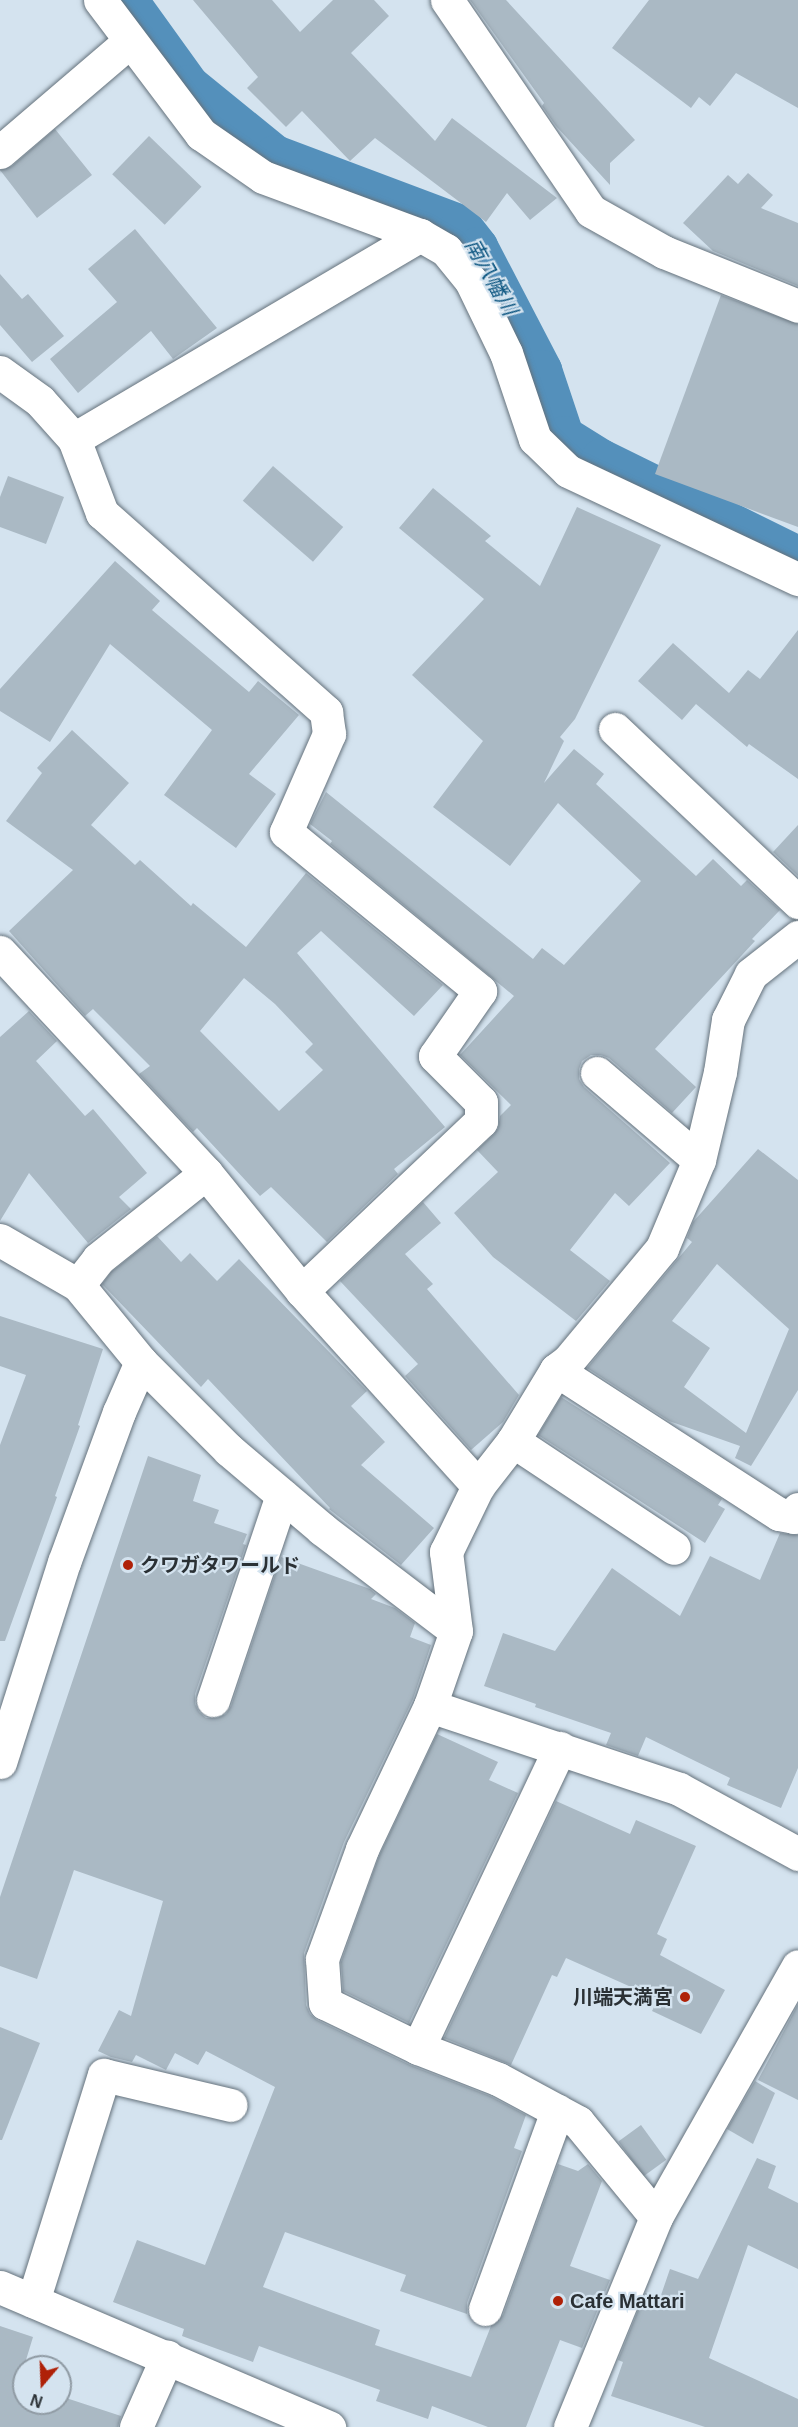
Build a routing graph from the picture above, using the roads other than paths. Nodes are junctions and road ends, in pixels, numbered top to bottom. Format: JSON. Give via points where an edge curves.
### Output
{"nodes":[{"id":1,"x":100,"y":0,"type":"edge"},
{"id":2,"x":447,"y":0,"type":"edge"},
{"id":3,"x":129,"y":42,"type":"junction"},
{"id":4,"x":0,"y":152,"type":"edge"},
{"id":5,"x":420,"y":235,"type":"junction"},
{"id":6,"x":798,"y":306,"type":"edge"},
{"id":7,"x":0,"y":372,"type":"edge"},
{"id":8,"x":74,"y":439,"type":"junction"},
{"id":9,"x":798,"y":579,"type":"edge"},
{"id":10,"x":615,"y":729,"type":"dead end"},
{"id":11,"x":798,"y":902,"type":"edge"},
{"id":12,"x":798,"y":937,"type":"edge"},
{"id":13,"x":0,"y":952,"type":"edge"},
{"id":14,"x":597,"y":1073,"type":"dead end"},
{"id":15,"x":699,"y":1160,"type":"junction"},
{"id":16,"x":206,"y":1173,"type":"junction"},
{"id":17,"x":0,"y":1240,"type":"edge"},
{"id":18,"x":78,"y":1285,"type":"junction"},
{"id":19,"x":302,"y":1291,"type":"junction"},
{"id":20,"x":141,"y":1362,"type":"junction"},
{"id":21,"x":556,"y":1370,"type":"junction"},
{"id":22,"x":513,"y":1441,"type":"junction"},
{"id":23,"x":478,"y":1486,"type":"junction"},
{"id":24,"x":282,"y":1495,"type":"junction"},
{"id":25,"x":798,"y":1509,"type":"edge"},
{"id":26,"x":674,"y":1548,"type":"dead end"},
{"id":27,"x":456,"y":1631,"type":"junction"},
{"id":28,"x":213,"y":1700,"type":"dead end"},
{"id":29,"x":430,"y":1706,"type":"junction"},
{"id":30,"x":560,"y":1748,"type":"junction"},
{"id":31,"x":0,"y":1762,"type":"edge"},
{"id":32,"x":798,"y":1854,"type":"edge"},
{"id":33,"x":798,"y":1966,"type":"edge"},
{"id":34,"x":418,"y":2048,"type":"junction"},
{"id":35,"x":231,"y":2105,"type":"dead end"},
{"id":36,"x":557,"y":2111,"type":"junction"},
{"id":37,"x":656,"y":2217,"type":"junction"},
{"id":38,"x":0,"y":2287,"type":"edge"},
{"id":39,"x":33,"y":2301,"type":"junction"},
{"id":40,"x":485,"y":2309,"type":"dead end"},
{"id":41,"x":167,"y":2357,"type":"junction"},
{"id":42,"x":136,"y":2427,"type":"edge"},
{"id":43,"x":329,"y":2427,"type":"edge"},
{"id":44,"x":570,"y":2427,"type":"edge"}],
"edges":[{"from":1,"to":3,"type":"street"},
{"from":2,"to":6,"type":"street","via":[[591,211],[664,252]]},
{"from":3,"to":4,"type":"street"},
{"from":3,"to":5,"type":"street","via":[[201,135],[263,177]]},
{"from":5,"to":8,"type":"street"},
{"from":5,"to":9,"type":"street","via":[[446,250],[471,281],[506,353],[535,439],[568,471]]},
{"from":7,"to":8,"type":"street","via":[[40,402]]},
{"from":8,"to":19,"type":"street","via":[[102,513],[326,712],[329,734],[286,832],[480,991],[435,1056],[481,1101],[481,1121]]},
{"from":10,"to":11,"type":"street"},
{"from":12,"to":15,"type":"street","via":[[751,974],[728,1020]]},
{"from":13,"to":16,"type":"street"},
{"from":14,"to":15,"type":"street"},
{"from":15,"to":21,"type":"street","via":[[663,1248],[568,1361]]},
{"from":16,"to":18,"type":"street","via":[[98,1259]]},
{"from":16,"to":19,"type":"street"},
{"from":17,"to":18,"type":"street"},
{"from":18,"to":20,"type":"street"},
{"from":19,"to":23,"type":"street"},
{"from":20,"to":24,"type":"street","via":[[229,1450]]},
{"from":20,"to":31,"type":"street","via":[[64,1562]]},
{"from":21,"to":22,"type":"street"},
{"from":21,"to":25,"type":"street","via":[[779,1514],[794,1518]]},
{"from":22,"to":23,"type":"street"},
{"from":22,"to":26,"type":"street"},
{"from":23,"to":27,"type":"street","via":[[446,1552]]},
{"from":24,"to":27,"type":"street"},
{"from":24,"to":28,"type":"street"},
{"from":27,"to":29,"type":"street"},
{"from":29,"to":30,"type":"street"},
{"from":29,"to":34,"type":"street","via":[[362,1849],[321,1959],[325,2003]]},
{"from":30,"to":32,"type":"street","via":[[680,1790]]},
{"from":30,"to":34,"type":"street"},
{"from":33,"to":37,"type":"street"},
{"from":34,"to":36,"type":"street","via":[[498,2079]]},
{"from":35,"to":39,"type":"street","via":[[104,2075]]},
{"from":36,"to":37,"type":"street","via":[[578,2122]]},
{"from":36,"to":40,"type":"street"},
{"from":37,"to":44,"type":"street"},
{"from":38,"to":39,"type":"street"},
{"from":39,"to":41,"type":"street"},
{"from":41,"to":42,"type":"street"},
{"from":41,"to":43,"type":"street"}]}
